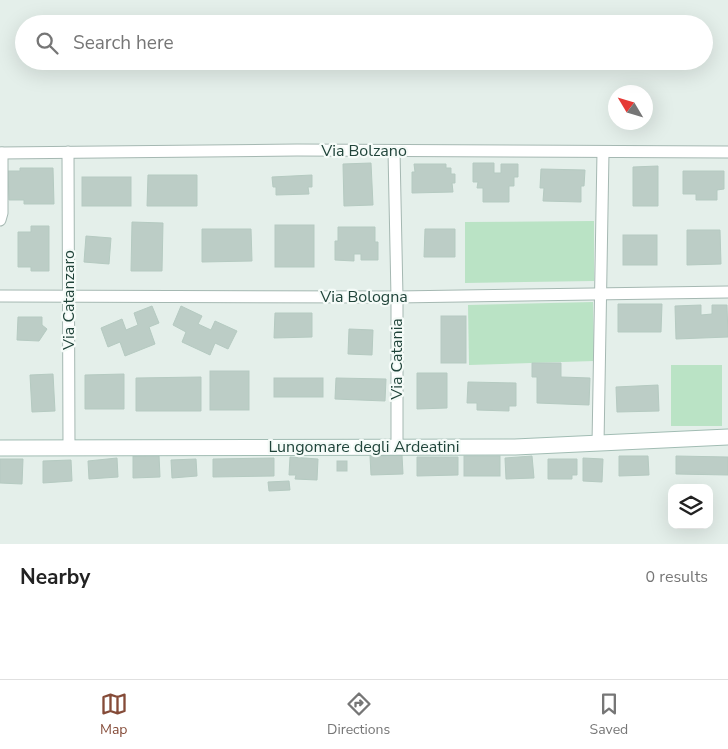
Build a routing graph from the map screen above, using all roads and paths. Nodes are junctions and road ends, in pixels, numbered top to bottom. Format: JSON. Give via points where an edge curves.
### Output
{"nodes":[{"id":1,"x":394,"y":151,"type":"junction"},
{"id":2,"x":68,"y":152,"type":"junction"},
{"id":3,"x":603,"y":152,"type":"junction"},
{"id":4,"x":728,"y":152,"type":"edge"},
{"id":5,"x":1,"y":153,"type":"edge"},
{"id":6,"x":0,"y":220,"type":"edge"},
{"id":7,"x":728,"y":292,"type":"edge"},
{"id":8,"x":600,"y":294,"type":"junction"},
{"id":9,"x":0,"y":296,"type":"edge"},
{"id":10,"x":68,"y":296,"type":"junction"},
{"id":11,"x":397,"y":297,"type":"junction"},
{"id":12,"x":728,"y":438,"type":"edge"},
{"id":13,"x":598,"y":444,"type":"junction"},
{"id":14,"x":398,"y":447,"type":"junction"},
{"id":15,"x":0,"y":448,"type":"edge"},
{"id":16,"x":69,"y":448,"type":"junction"}],
"edges":[{"from":1,"to":2,"type":"street","name":"Via Bolzano"},
{"from":1,"to":3,"type":"street","name":"Via Bolzano"},
{"from":1,"to":11,"type":"street","name":"Via Catania"},
{"from":2,"to":5,"type":"street","name":"Via Bolzano"},
{"from":2,"to":10,"type":"street","name":"Via Catanzaro"},
{"from":3,"to":4,"type":"street","name":"Via Bolzano"},
{"from":3,"to":8,"type":"street"},
{"from":5,"to":6,"type":"street"},
{"from":7,"to":8,"type":"street","name":"Via Bologna"},
{"from":8,"to":11,"type":"street","name":"Via Bologna"},
{"from":8,"to":13,"type":"street"},
{"from":9,"to":10,"type":"street","name":"Via Bologna"},
{"from":10,"to":11,"type":"street","name":"Via Bologna"},
{"from":10,"to":16,"type":"street","name":"Via Catanzaro"},
{"from":11,"to":14,"type":"street","name":"Via Catania"},
{"from":12,"to":13,"type":"main road","name":"Lungomare degli Ardeatini"},
{"from":13,"to":14,"type":"main road","name":"Lungomare degli Ardeatini"},
{"from":14,"to":16,"type":"main road","name":"Lungomare degli Ardeatini"},
{"from":15,"to":16,"type":"main road","name":"Lungomare degli Ardeatini"}]}
